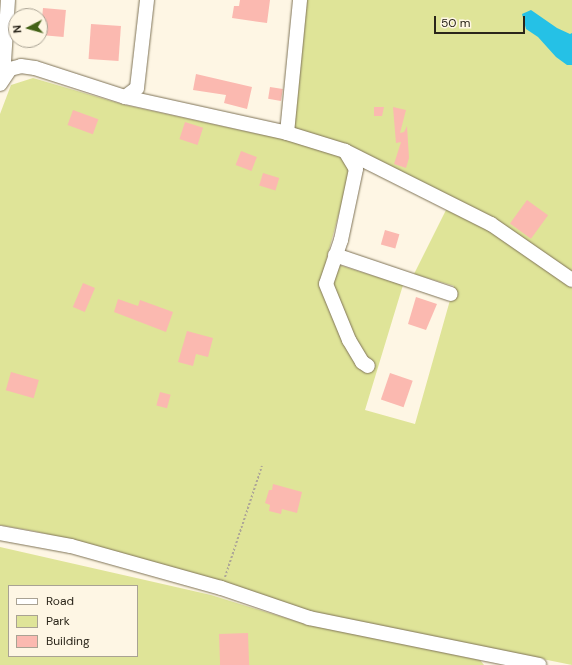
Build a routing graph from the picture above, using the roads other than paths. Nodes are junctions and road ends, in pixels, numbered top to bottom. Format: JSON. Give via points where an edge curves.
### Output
{"nodes":[{"id":1,"x":8,"y":0,"type":"edge"},
{"id":2,"x":147,"y":0,"type":"edge"},
{"id":3,"x":300,"y":0,"type":"edge"},
{"id":4,"x":1,"y":80,"type":"edge"},
{"id":5,"x":125,"y":98,"type":"junction"},
{"id":6,"x":287,"y":133,"type":"junction"},
{"id":7,"x":344,"y":151,"type":"junction"},
{"id":8,"x":335,"y":255,"type":"junction"},
{"id":9,"x":572,"y":280,"type":"edge"},
{"id":10,"x":451,"y":294,"type":"dead end"},
{"id":11,"x":368,"y":366,"type":"dead end"},
{"id":12,"x":0,"y":532,"type":"edge"},
{"id":13,"x":498,"y":661,"type":"edge"},
{"id":14,"x":539,"y":665,"type":"edge"}],
"edges":[{"from":1,"to":4,"type":"street"},
{"from":2,"to":5,"type":"street","via":[[137,88]]},
{"from":3,"to":6,"type":"street"},
{"from":4,"to":5,"type":"street","via":[[10,69],[21,66],[35,68]]},
{"from":5,"to":6,"type":"street"},
{"from":6,"to":7,"type":"street"},
{"from":7,"to":8,"type":"street","via":[[356,169]]},
{"from":7,"to":9,"type":"street","via":[[491,224]]},
{"from":8,"to":10,"type":"street"},
{"from":8,"to":11,"type":"street","via":[[326,284],[349,340],[362,362]]},
{"from":12,"to":13,"type":"street","via":[[71,546],[221,588],[309,618]]},
{"from":13,"to":14,"type":"street"}]}
